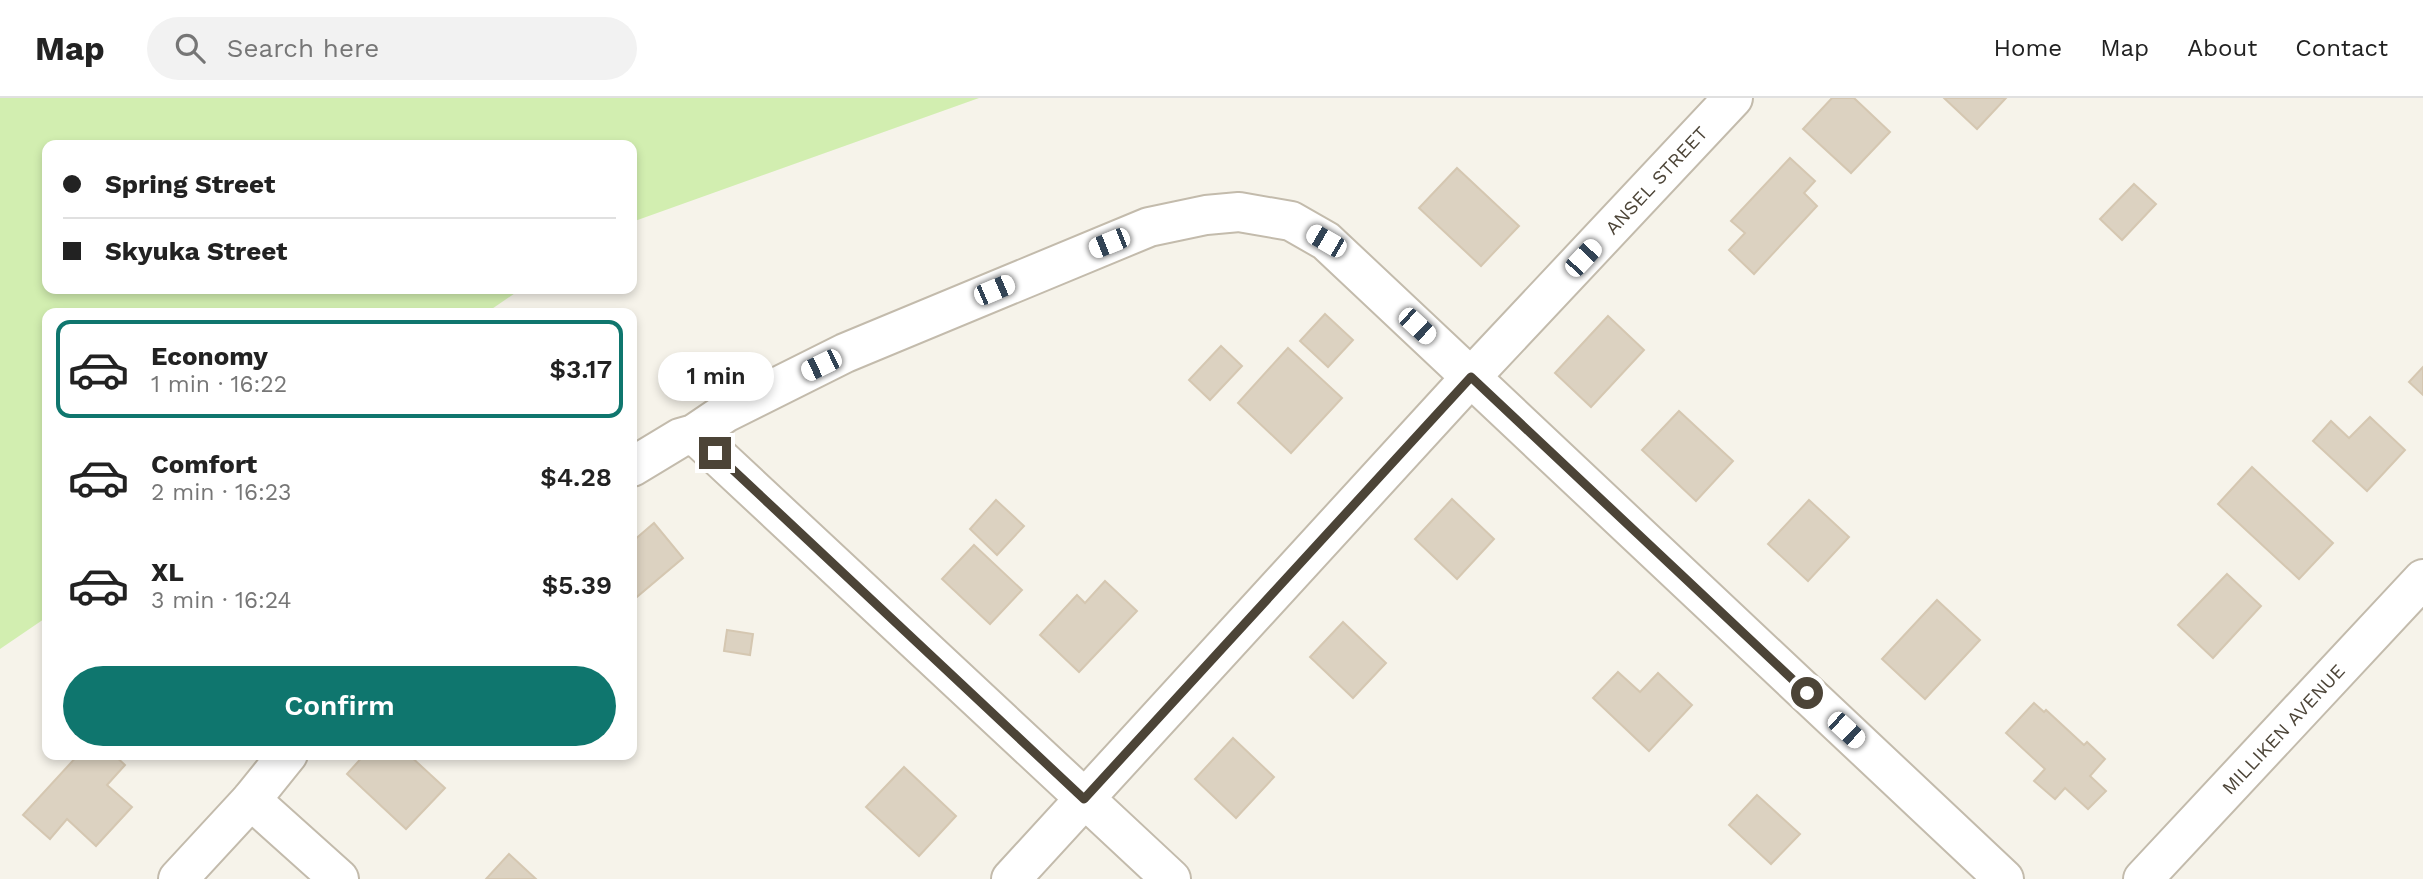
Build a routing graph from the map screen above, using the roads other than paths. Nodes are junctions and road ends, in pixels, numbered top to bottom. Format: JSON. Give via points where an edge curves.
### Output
{"nodes":[{"id":1,"x":1733,"y":98,"type":"edge"},
{"id":2,"x":1471,"y":377,"type":"junction"},
{"id":3,"x":694,"y":434,"type":"junction"},
{"id":4,"x":637,"y":464,"type":"edge"},
{"id":5,"x":2423,"y":579,"type":"edge"},
{"id":6,"x":283,"y":760,"type":"edge"},
{"id":7,"x":1084,"y":799,"type":"junction"},
{"id":8,"x":251,"y":800,"type":"junction"},
{"id":9,"x":178,"y":879,"type":"edge"},
{"id":10,"x":339,"y":879,"type":"edge"},
{"id":11,"x":1011,"y":879,"type":"edge"},
{"id":12,"x":1171,"y":879,"type":"edge"},
{"id":13,"x":2004,"y":879,"type":"edge"},
{"id":14,"x":2143,"y":879,"type":"edge"}],
"edges":[{"from":1,"to":2,"type":"street","name":"ANSEL STREET"},
{"from":2,"to":3,"type":"street","via":[[1326,241],[1291,221],[1240,212],[1149,227],[1080,254],[845,353],[725,413]]},
{"from":2,"to":7,"type":"street","name":"ANSEL STREET"},
{"from":2,"to":13,"type":"street"},
{"from":3,"to":4,"type":"street"},
{"from":3,"to":7,"type":"street"},
{"from":5,"to":14,"type":"street","name":"MILLIKEN AVENUE"},
{"from":6,"to":8,"type":"street"},
{"from":7,"to":11,"type":"street","name":"ANSEL STREET"},
{"from":7,"to":12,"type":"street"},
{"from":8,"to":9,"type":"street"},
{"from":8,"to":10,"type":"street"}]}
